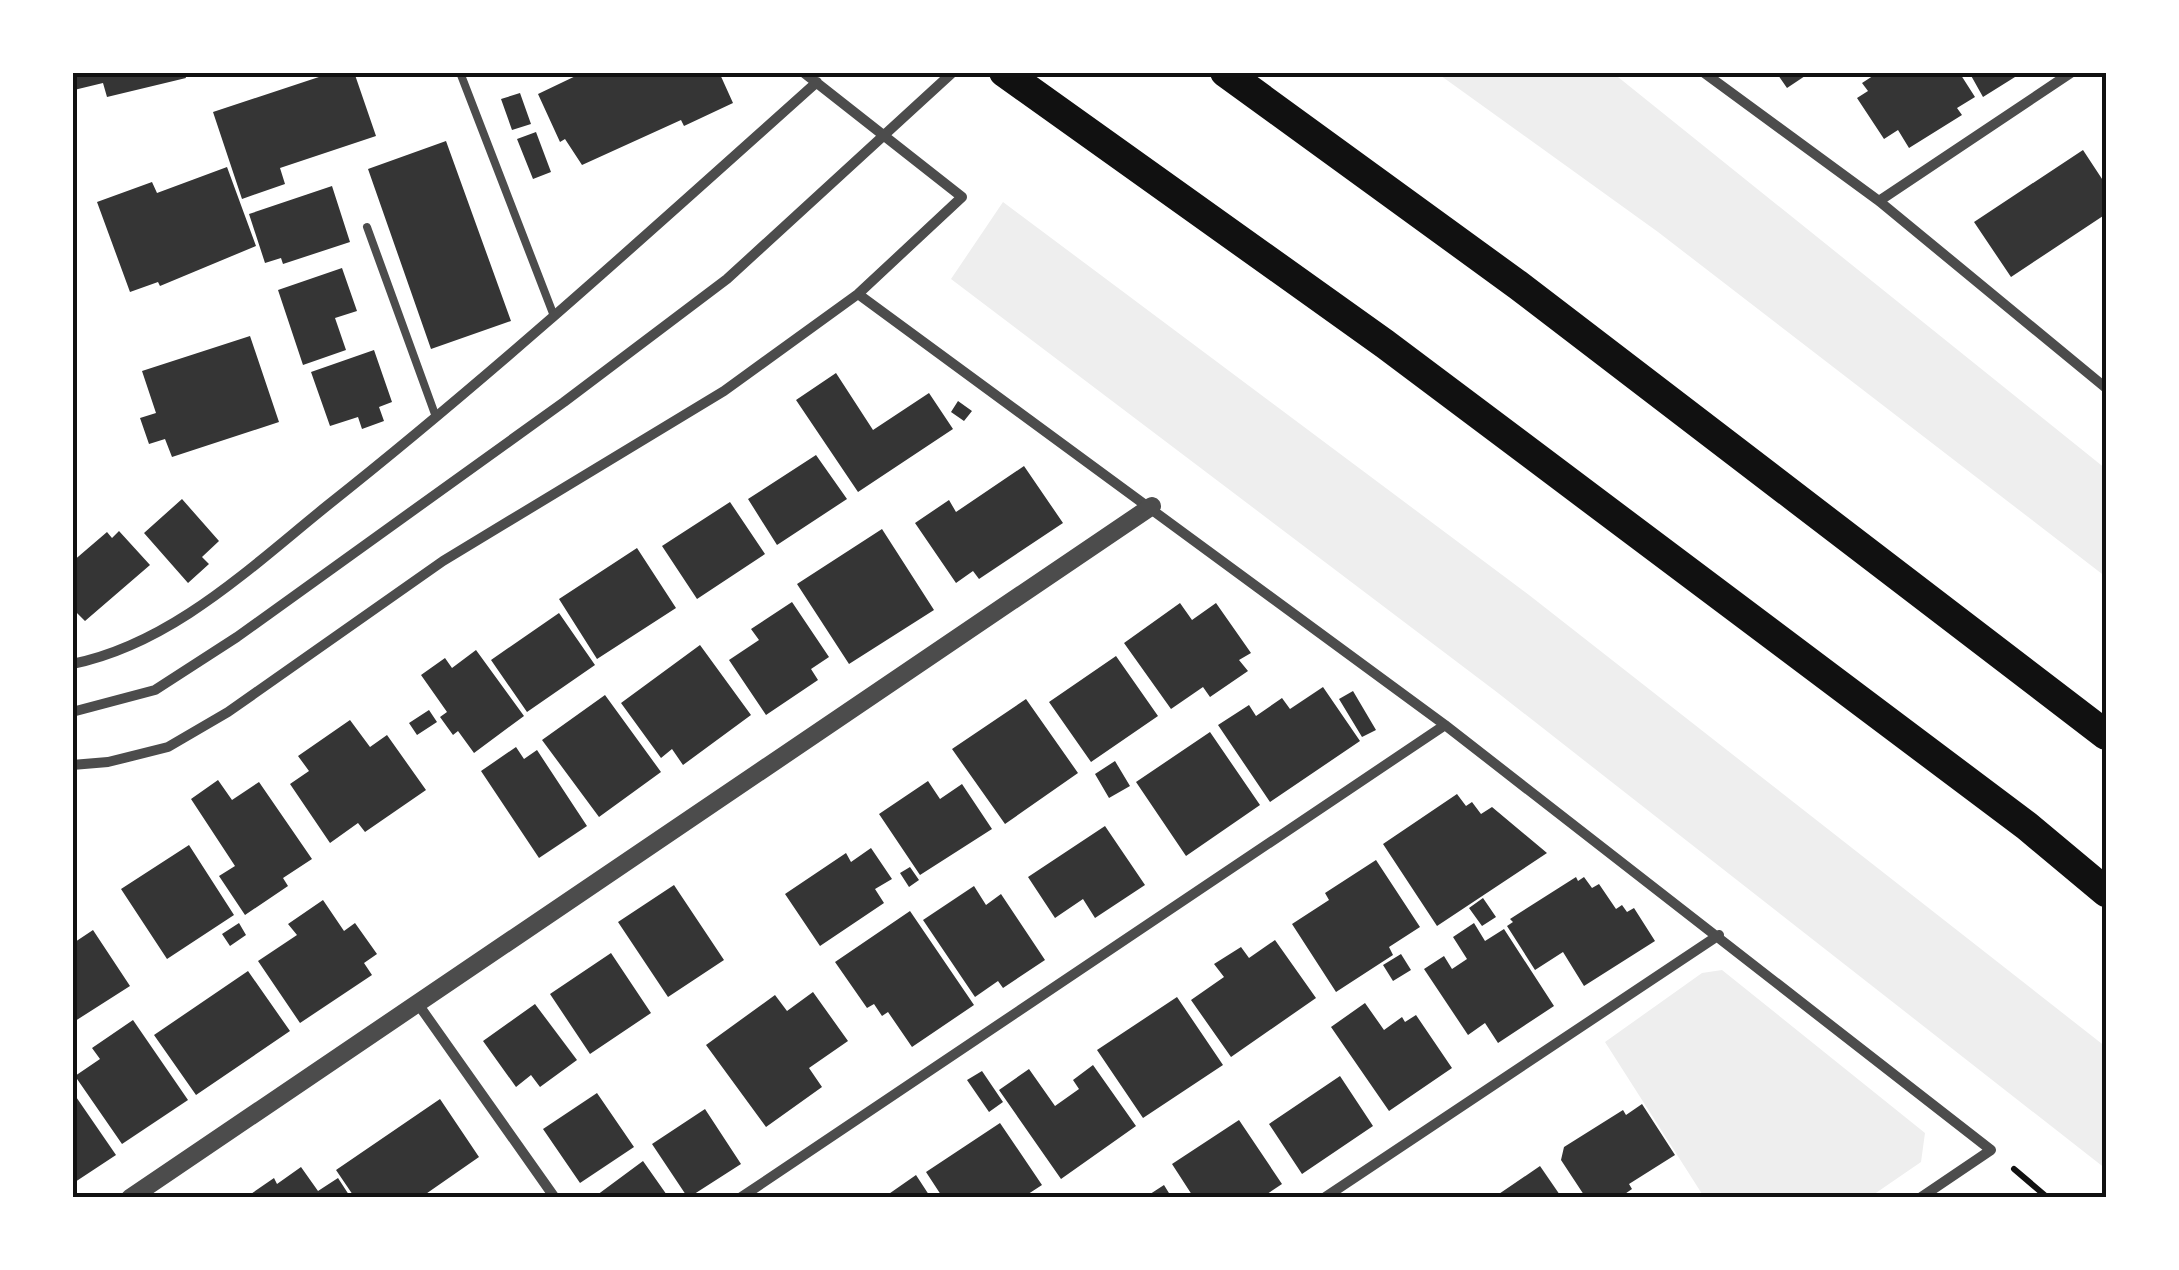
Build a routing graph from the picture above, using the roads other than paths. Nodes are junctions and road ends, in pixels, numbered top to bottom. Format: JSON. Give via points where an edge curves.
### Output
{"nodes":[{"id":1,"x":802,"y":72,"type":"edge"},
{"id":2,"x":954,"y":72,"type":"edge"},
{"id":3,"x":1004,"y":72,"type":"edge"},
{"id":4,"x":1225,"y":72,"type":"edge"},
{"id":5,"x":1703,"y":72,"type":"edge"},
{"id":6,"x":2072,"y":72,"type":"edge"},
{"id":7,"x":460,"y":75,"type":"edge"},
{"id":8,"x":816,"y":82,"type":"junction"},
{"id":9,"x":1879,"y":200,"type":"junction"},
{"id":10,"x":367,"y":227,"type":"dead end"},
{"id":11,"x":858,"y":294,"type":"junction"},
{"id":12,"x":554,"y":316,"type":"junction"},
{"id":13,"x":2106,"y":388,"type":"edge"},
{"id":14,"x":436,"y":416,"type":"junction"},
{"id":15,"x":1152,"y":506,"type":"junction"},
{"id":16,"x":72,"y":664,"type":"edge"},
{"id":17,"x":72,"y":712,"type":"edge"},
{"id":18,"x":1445,"y":726,"type":"junction"},
{"id":19,"x":2106,"y":735,"type":"edge"},
{"id":20,"x":72,"y":766,"type":"edge"},
{"id":21,"x":2106,"y":892,"type":"edge"},
{"id":22,"x":1719,"y":935,"type":"junction"},
{"id":23,"x":418,"y":1004,"type":"junction"},
{"id":24,"x":130,"y":1198,"type":"edge"},
{"id":25,"x":554,"y":1198,"type":"edge"},
{"id":26,"x":740,"y":1198,"type":"edge"},
{"id":27,"x":1324,"y":1198,"type":"edge"},
{"id":28,"x":1920,"y":1198,"type":"edge"}],
"edges":[{"from":1,"to":8,"type":"street"},
{"from":2,"to":17,"type":"street","via":[[727,279],[237,638],[154,690]]},
{"from":3,"to":21,"type":"highway","via":[[1385,344]]},
{"from":4,"to":19,"type":"highway","via":[[1518,285]]},
{"from":5,"to":9,"type":"street"},
{"from":6,"to":9,"type":"street"},
{"from":7,"to":12,"type":"lane"},
{"from":8,"to":11,"type":"street","via":[[962,197]]},
{"from":8,"to":12,"type":"street"},
{"from":9,"to":13,"type":"street"},
{"from":10,"to":14,"type":"lane"},
{"from":11,"to":15,"type":"street"},
{"from":11,"to":20,"type":"street","via":[[724,391],[443,561],[228,712],[168,747]]},
{"from":12,"to":14,"type":"street"},
{"from":14,"to":16,"type":"street","via":[[236,579],[152,637]]},
{"from":15,"to":18,"type":"street"},
{"from":15,"to":23,"type":"street"},
{"from":18,"to":22,"type":"street"},
{"from":18,"to":26,"type":"street"},
{"from":22,"to":27,"type":"street"},
{"from":22,"to":28,"type":"street","via":[[1991,1150]]},
{"from":23,"to":24,"type":"street"},
{"from":23,"to":25,"type":"street"}]}
